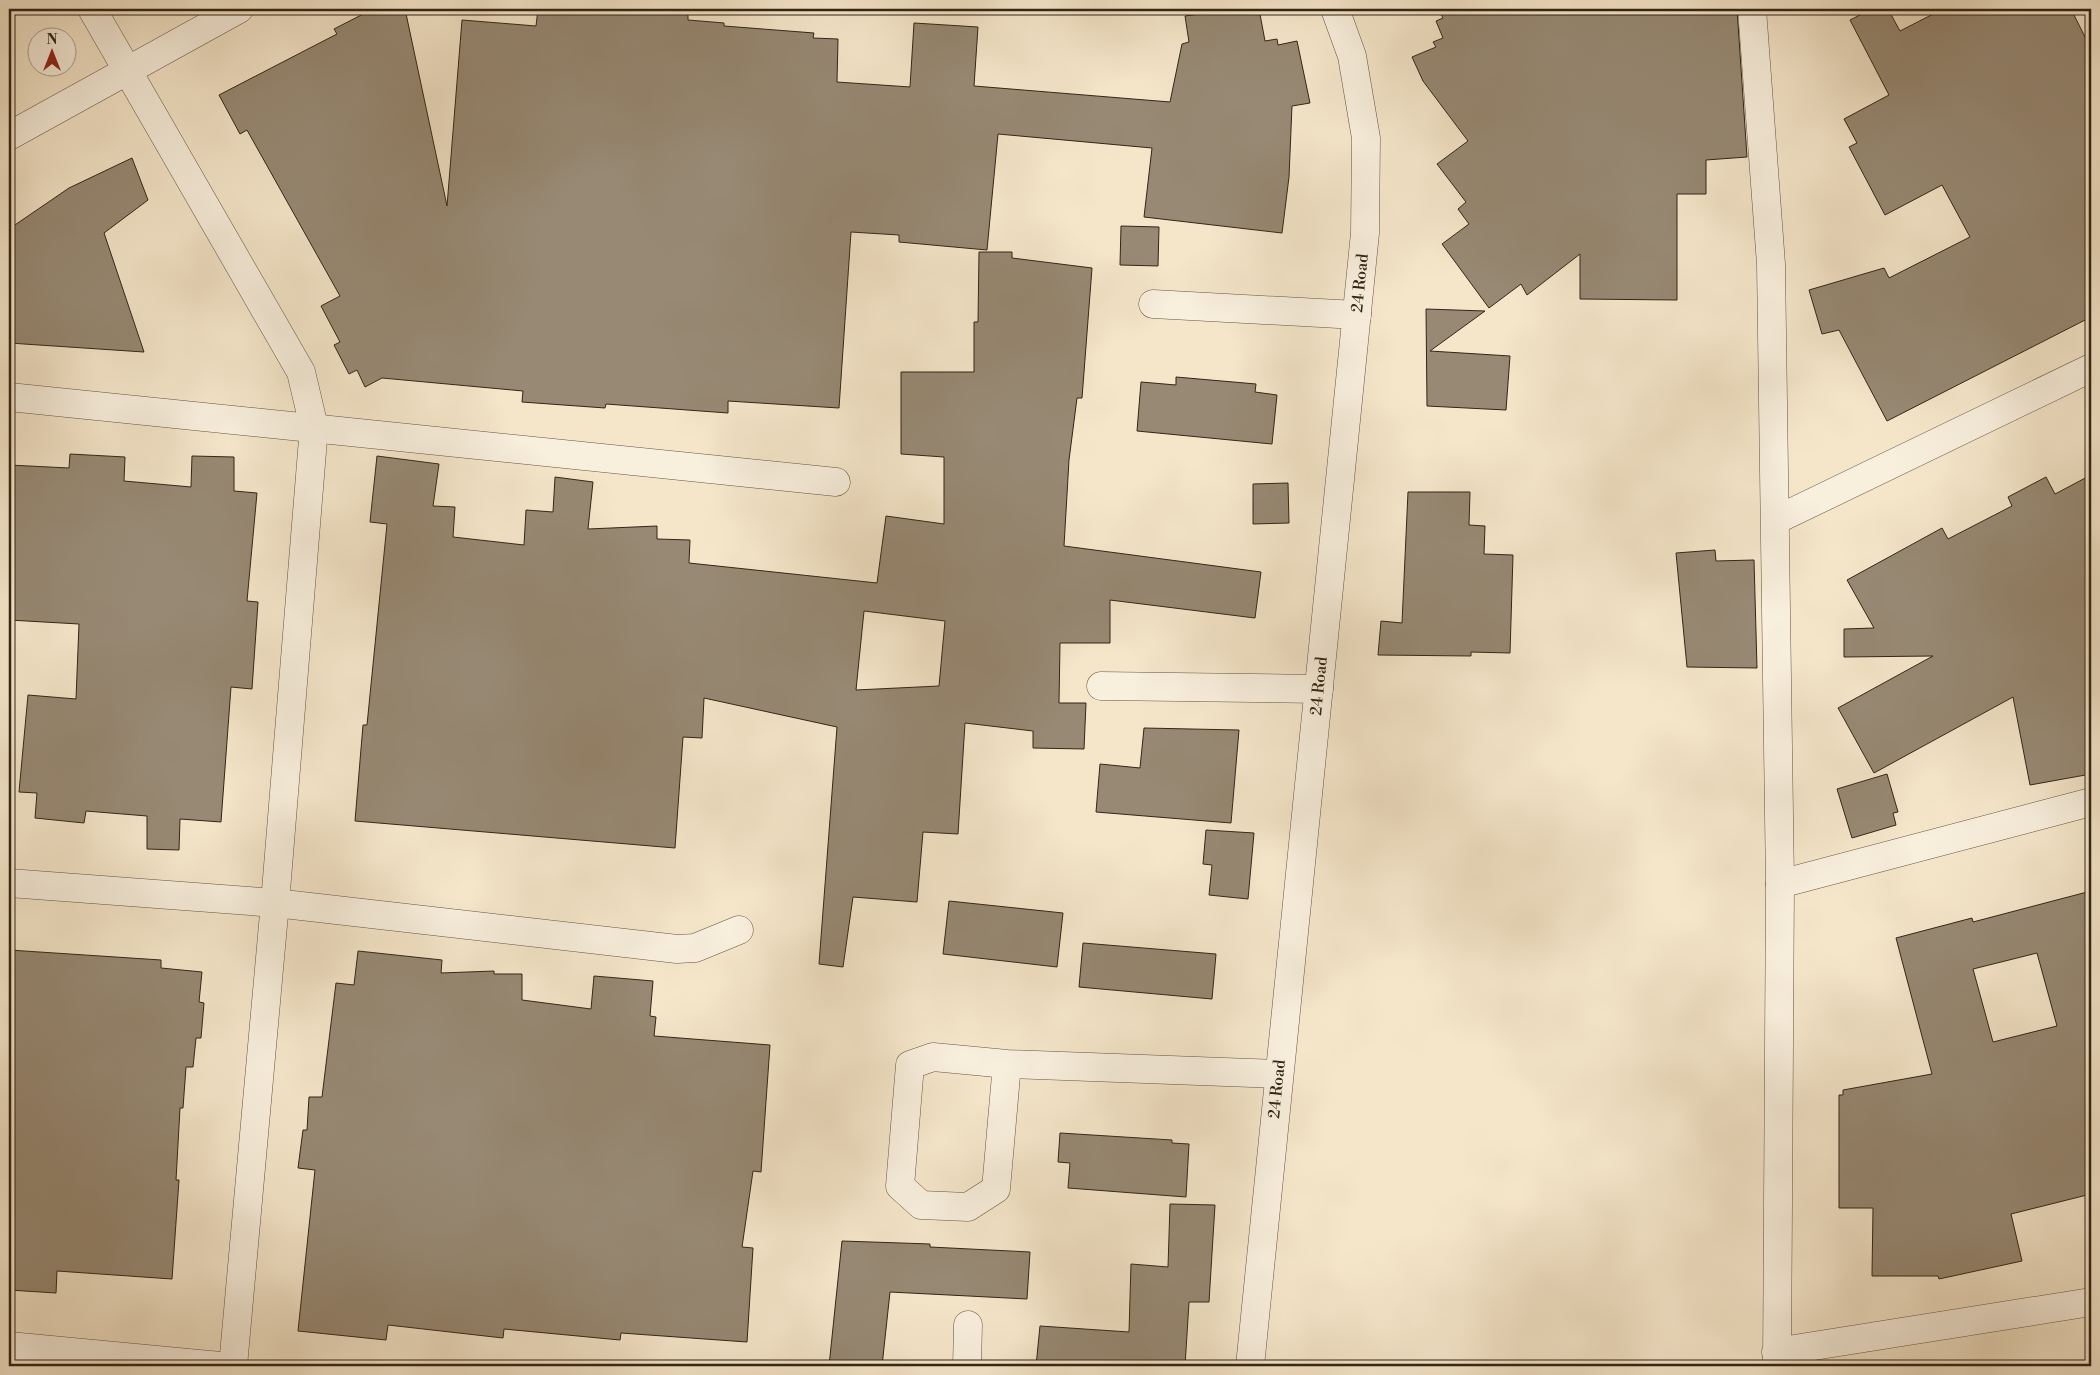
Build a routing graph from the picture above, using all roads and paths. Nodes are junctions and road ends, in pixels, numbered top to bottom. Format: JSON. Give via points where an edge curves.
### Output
{"nodes":[{"id":1,"x":92,"y":9,"type":"edge"},
{"id":2,"x":239,"y":9,"type":"edge"},
{"id":3,"x":1335,"y":9,"type":"edge"},
{"id":4,"x":1752,"y":9,"type":"edge"},
{"id":5,"x":126,"y":70,"type":"junction"},
{"id":6,"x":9,"y":136,"type":"edge"},
{"id":7,"x":1153,"y":304,"type":"dead end"},
{"id":8,"x":1357,"y":315,"type":"junction"},
{"id":9,"x":2091,"y":368,"type":"edge"},
{"id":10,"x":9,"y":397,"type":"edge"},
{"id":11,"x":314,"y":427,"type":"junction"},
{"id":12,"x":836,"y":482,"type":"dead end"},
{"id":13,"x":1776,"y":520,"type":"junction"},
{"id":14,"x":1101,"y":686,"type":"dead end"},
{"id":15,"x":1318,"y":688,"type":"junction"},
{"id":16,"x":2091,"y":802,"type":"edge"},
{"id":17,"x":9,"y":882,"type":"edge"},
{"id":18,"x":1780,"y":884,"type":"junction"},
{"id":19,"x":275,"y":904,"type":"junction"},
{"id":20,"x":739,"y":930,"type":"dead end"},
{"id":21,"x":1007,"y":1064,"type":"junction"},
{"id":22,"x":1279,"y":1074,"type":"junction"},
{"id":23,"x":2091,"y":1302,"type":"edge"},
{"id":24,"x":968,"y":1325,"type":"dead end"},
{"id":25,"x":9,"y":1346,"type":"edge"},
{"id":26,"x":1777,"y":1359,"type":"edge"},
{"id":27,"x":220,"y":1366,"type":"edge"},
{"id":28,"x":233,"y":1366,"type":"edge"},
{"id":29,"x":967,"y":1366,"type":"edge"},
{"id":30,"x":1250,"y":1366,"type":"edge"}],
"edges":[{"from":1,"to":5,"type":"street"},
{"from":2,"to":5,"type":"street"},
{"from":3,"to":8,"type":"street","name":"24 Road","via":[[1352,56],[1366,138],[1365,233]]},
{"from":4,"to":13,"type":"street","via":[[1772,264]]},
{"from":5,"to":6,"type":"street"},
{"from":5,"to":11,"type":"street","via":[[301,372]]},
{"from":7,"to":8,"type":"street"},
{"from":8,"to":15,"type":"street","name":"24 Road"},
{"from":9,"to":13,"type":"street"},
{"from":10,"to":11,"type":"street"},
{"from":11,"to":12,"type":"street"},
{"from":11,"to":19,"type":"street"},
{"from":13,"to":18,"type":"street"},
{"from":14,"to":15,"type":"street"},
{"from":15,"to":22,"type":"street","name":"24 Road"},
{"from":16,"to":18,"type":"street"},
{"from":17,"to":19,"type":"street"},
{"from":18,"to":26,"type":"street"},
{"from":19,"to":20,"type":"street","via":[[677,949],[695,948]]},
{"from":19,"to":28,"type":"street"},
{"from":21,"to":21,"type":"street","via":[[933,1057],[910,1065],[900,1186],[922,1205],[968,1207],[996,1189]]},
{"from":21,"to":22,"type":"street"},
{"from":22,"to":30,"type":"street","name":"24 Road"},
{"from":23,"to":26,"type":"street"},
{"from":24,"to":29,"type":"street"},
{"from":25,"to":27,"type":"street"}]}
